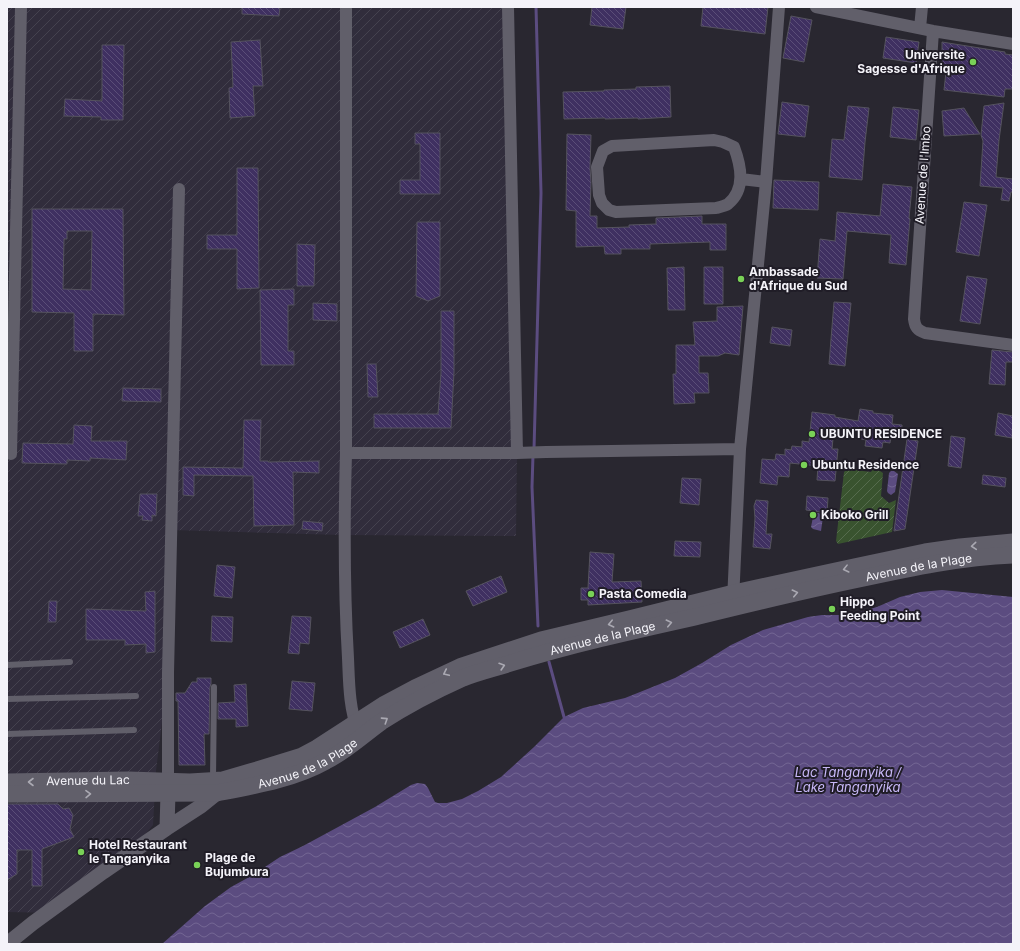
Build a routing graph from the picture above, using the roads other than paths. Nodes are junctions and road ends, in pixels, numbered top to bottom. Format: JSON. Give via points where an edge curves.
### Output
{"nodes":[{"id":1,"x":21,"y":7,"type":"edge"},
{"id":2,"x":346,"y":7,"type":"edge"},
{"id":3,"x":508,"y":7,"type":"edge"},
{"id":4,"x":779,"y":7,"type":"edge"},
{"id":5,"x":816,"y":7,"type":"edge"},
{"id":6,"x":922,"y":7,"type":"edge"},
{"id":7,"x":920,"y":28,"type":"junction"},
{"id":8,"x":933,"y":31,"type":"junction"},
{"id":9,"x":1013,"y":44,"type":"edge"},
{"id":10,"x":741,"y":179,"type":"junction"},
{"id":11,"x":766,"y":182,"type":"junction"},
{"id":12,"x":179,"y":189,"type":"dead end"},
{"id":13,"x":1013,"y":345,"type":"edge"},
{"id":14,"x":740,"y":449,"type":"junction"},
{"id":15,"x":346,"y":453,"type":"junction"},
{"id":16,"x":521,"y":453,"type":"junction"},
{"id":17,"x":11,"y":454,"type":"dead end"},
{"id":18,"x":1013,"y":542,"type":"edge"},
{"id":19,"x":1013,"y":555,"type":"edge"},
{"id":20,"x":734,"y":601,"type":"junction"},
{"id":21,"x":70,"y":662,"type":"dead end"},
{"id":22,"x":7,"y":665,"type":"edge"},
{"id":23,"x":214,"y":687,"type":"dead end"},
{"id":24,"x":136,"y":696,"type":"dead end"},
{"id":25,"x":7,"y":699,"type":"edge"},
{"id":26,"x":134,"y":730,"type":"dead end"},
{"id":27,"x":358,"y":730,"type":"junction"},
{"id":28,"x":7,"y":734,"type":"edge"},
{"id":29,"x":7,"y":782,"type":"edge"},
{"id":30,"x":168,"y":787,"type":"junction"},
{"id":31,"x":215,"y":787,"type":"junction"},
{"id":32,"x":7,"y":794,"type":"edge"},
{"id":33,"x":167,"y":828,"type":"junction"},
{"id":34,"x":7,"y":944,"type":"edge"}],
"edges":[{"from":1,"to":17,"type":"street"},
{"from":2,"to":15,"type":"street"},
{"from":3,"to":16,"type":"street"},
{"from":4,"to":11,"type":"street"},
{"from":5,"to":7,"type":"street"},
{"from":6,"to":7,"type":"street"},
{"from":7,"to":8,"type":"street"},
{"from":8,"to":9,"type":"street"},
{"from":8,"to":13,"type":"street","name":"Avenue de l'Imbo","via":[[915,325],[918,330],[925,333]]},
{"from":10,"to":10,"type":"street","via":[[739,160],[734,147],[714,140],[612,146],[603,151],[597,166],[602,203],[609,210],[616,212],[716,208],[728,205],[737,194]]},
{"from":10,"to":11,"type":"street"},
{"from":11,"to":14,"type":"street"},
{"from":12,"to":30,"type":"street","via":[[168,673]]},
{"from":14,"to":16,"type":"street"},
{"from":14,"to":20,"type":"street"},
{"from":15,"to":16,"type":"street"},
{"from":15,"to":27,"type":"street","via":[[345,616],[350,691]]},
{"from":18,"to":20,"type":"main road","name":"Avenue de la Plage","one_way":true,"via":[[925,552],[854,567]]},
{"from":20,"to":19,"type":"main road","name":"Avenue de la Plage","one_way":true,"via":[[900,570]]},
{"from":20,"to":27,"type":"main road","name":"Avenue de la Plage","via":[[630,619],[555,636],[493,655],[462,666],[385,704]]},
{"from":21,"to":22,"type":"lane"},
{"from":23,"to":31,"type":"lane"},
{"from":24,"to":25,"type":"lane"},
{"from":26,"to":28,"type":"lane"},
{"from":27,"to":31,"type":"main road","name":"Avenue de la Plage","via":[[302,756],[223,780]]},
{"from":27,"to":31,"type":"main road","name":"Avenue de la Plage","via":[[353,744],[326,761],[303,771],[270,782]]},
{"from":30,"to":29,"type":"main road","name":"Avenue du Lac","one_way":true},
{"from":30,"to":31,"type":"main road","name":"Avenue de la Plage","via":[[190,782]]},
{"from":32,"to":30,"type":"main road","name":"Avenue du Lac","one_way":true},
{"from":30,"to":33,"type":"street"},
{"from":31,"to":33,"type":"street","name":"Avenue de la Plage","via":[[201,806]]},
{"from":33,"to":34,"type":"street","name":"Avenue de la Plage"}]}
